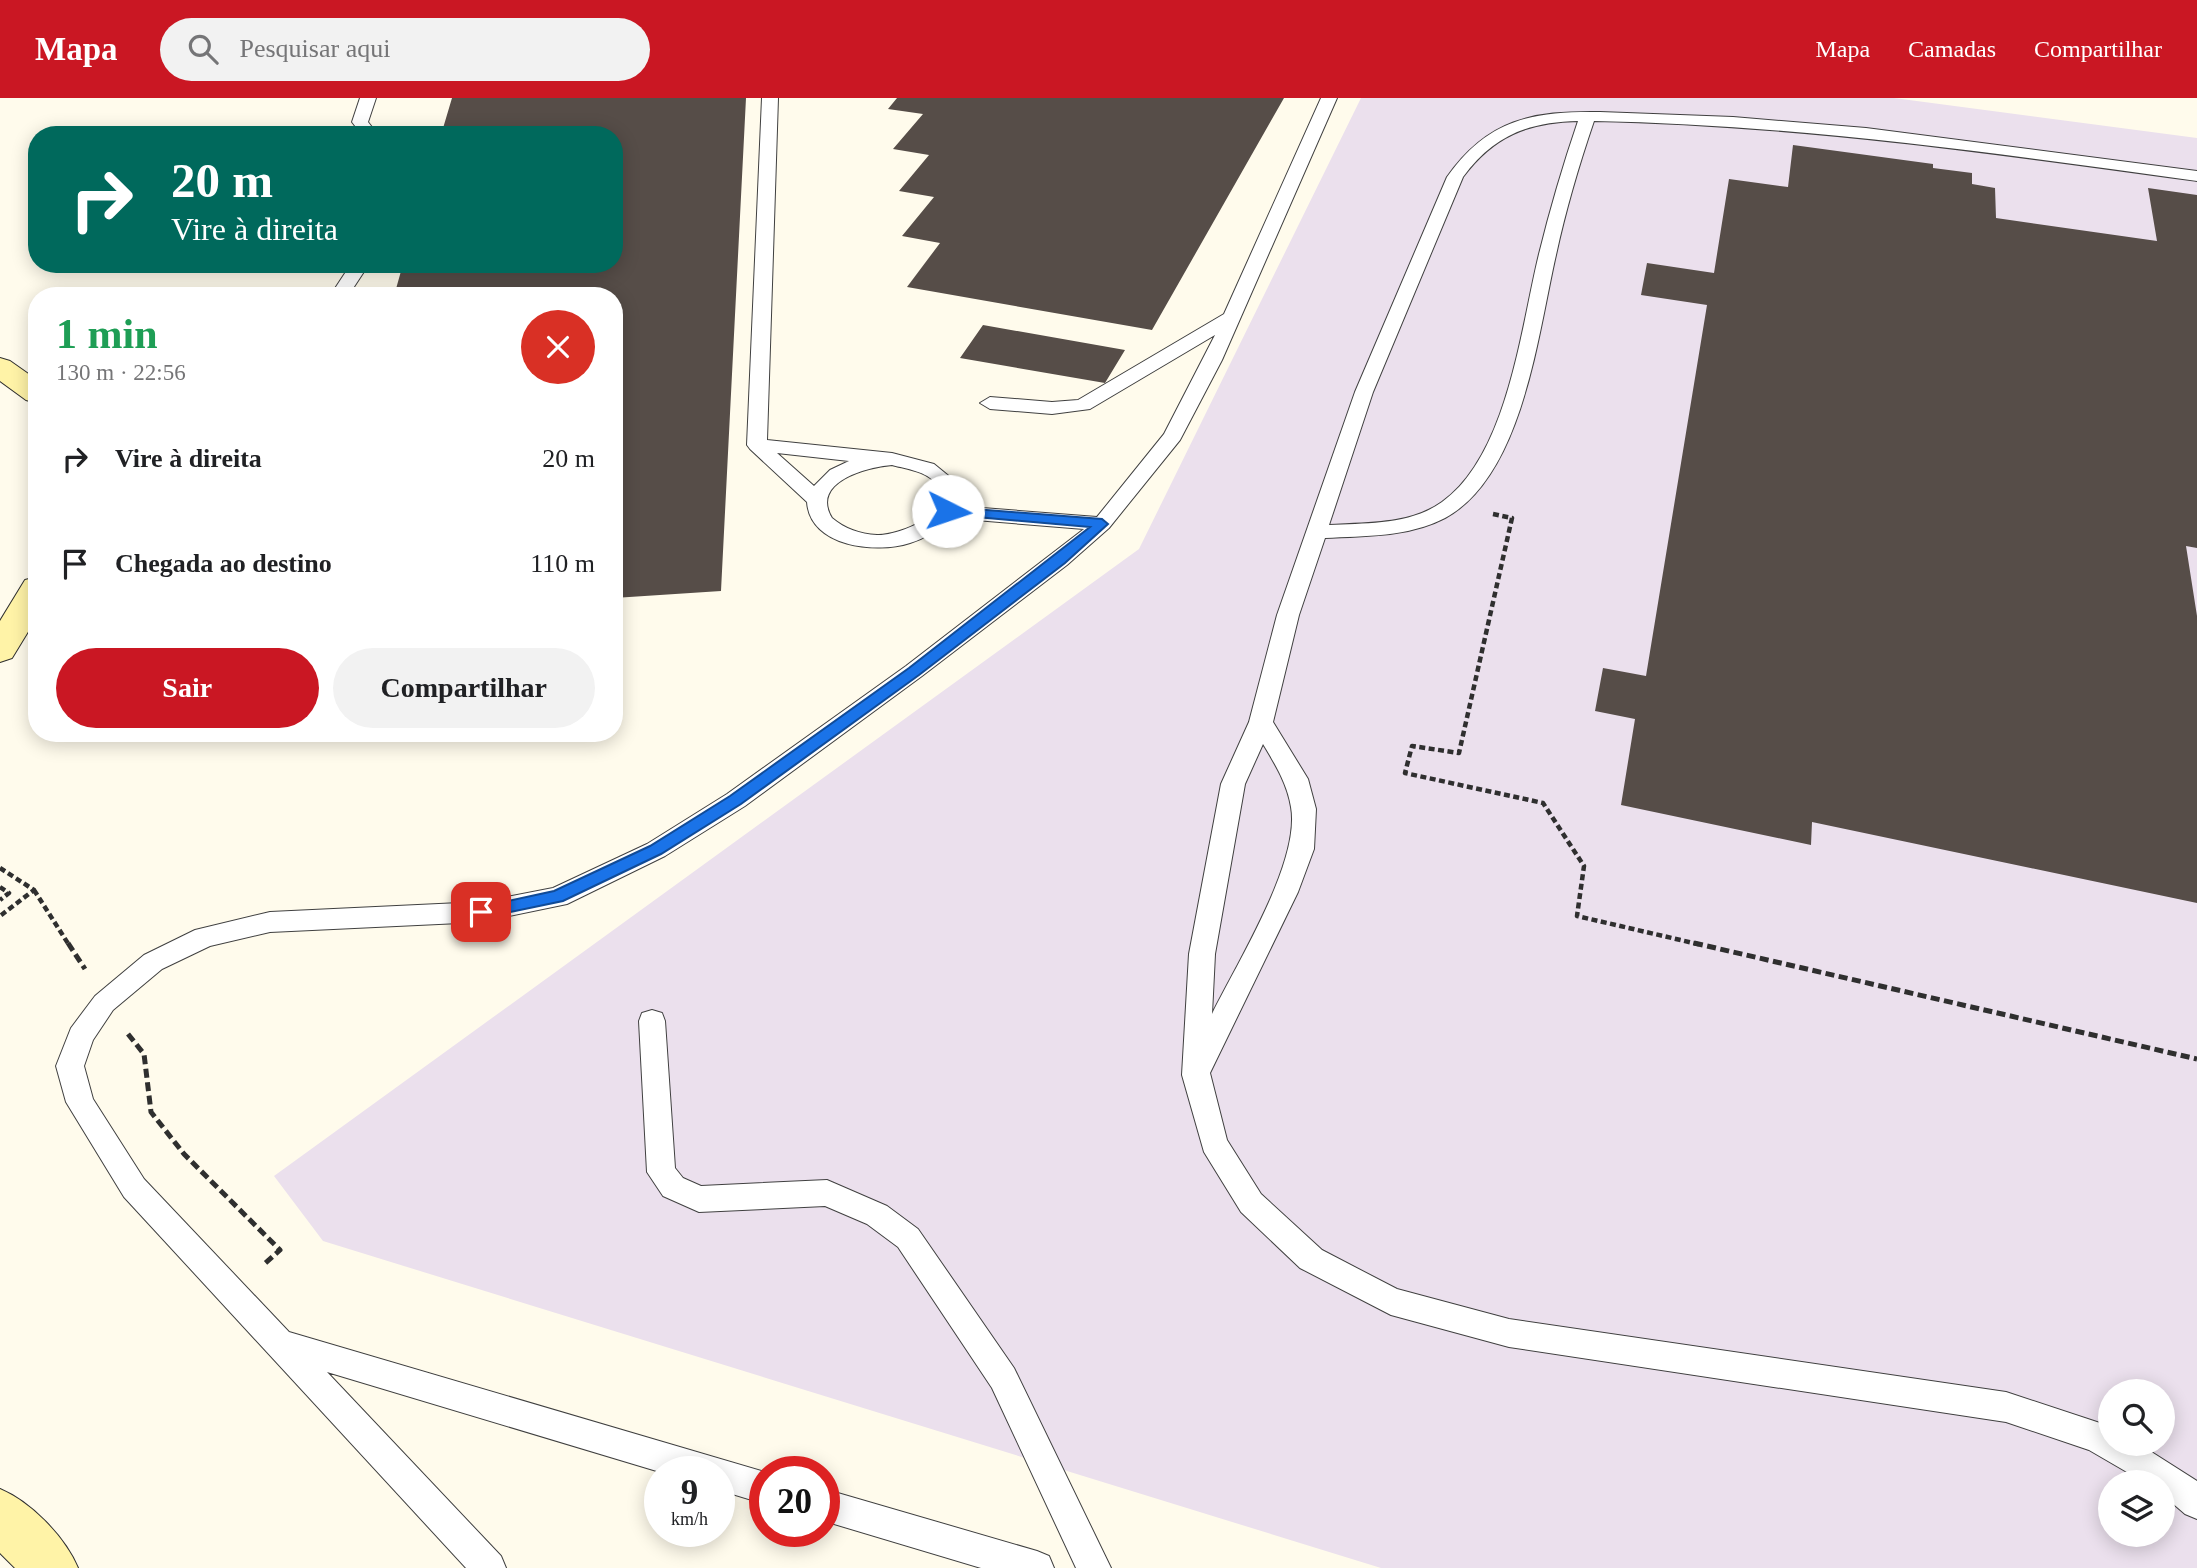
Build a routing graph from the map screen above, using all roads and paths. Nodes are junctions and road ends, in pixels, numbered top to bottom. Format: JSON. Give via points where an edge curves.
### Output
{"nodes":[{"id":1,"x":368,"y":98,"type":"edge"},
{"id":2,"x":770,"y":98,"type":"edge"},
{"id":3,"x":1329,"y":98,"type":"edge"},
{"id":4,"x":1587,"y":118,"type":"junction"},
{"id":5,"x":363,"y":126,"type":"edge"},
{"id":6,"x":2197,"y":176,"type":"edge"},
{"id":7,"x":1232,"y":317,"type":"junction"},
{"id":8,"x":0,"y":367,"type":"edge"},
{"id":9,"x":28,"y":387,"type":"edge"},
{"id":10,"x":990,"y":403,"type":"dead end"},
{"id":11,"x":757,"y":445,"type":"junction"},
{"id":12,"x":892,"y":459,"type":"junction"},
{"id":13,"x":816,"y":499,"type":"junction"},
{"id":14,"x":1450,"y":506,"type":"junction"},
{"id":15,"x":948,"y":511,"type":"junction"},
{"id":16,"x":1102,"y":524,"type":"junction"},
{"id":17,"x":1317,"y":532,"type":"junction"},
{"id":18,"x":28,"y":604,"type":"edge"},
{"id":19,"x":0,"y":650,"type":"edge"},
{"id":20,"x":1261,"y":722,"type":"junction"},
{"id":21,"x":0,"y":868,"type":"edge"},
{"id":22,"x":0,"y":887,"type":"edge"},
{"id":23,"x":34,"y":890,"type":"junction"},
{"id":24,"x":0,"y":900,"type":"edge"},
{"id":25,"x":0,"y":915,"type":"edge"},
{"id":26,"x":104,"y":1003,"type":"junction"},
{"id":27,"x":652,"y":1021,"type":"dead end"},
{"id":28,"x":2197,"y":1059,"type":"edge"},
{"id":29,"x":1196,"y":1075,"type":"junction"},
{"id":30,"x":232,"y":1293,"type":"junction"},
{"id":31,"x":279,"y":1344,"type":"junction"},
{"id":32,"x":657,"y":1456,"type":"edge"},
{"id":33,"x":2197,"y":1503,"type":"edge"},
{"id":34,"x":840,"y":1510,"type":"edge"},
{"id":35,"x":2,"y":1514,"type":"edge"},
{"id":36,"x":51,"y":1568,"type":"edge"},
{"id":37,"x":489,"y":1568,"type":"edge"},
{"id":38,"x":1037,"y":1568,"type":"edge"},
{"id":39,"x":1094,"y":1568,"type":"edge"}],
"edges":[{"from":1,"to":5,"type":"lane","via":[[360,122]]},
{"from":2,"to":11,"type":"lane"},
{"from":3,"to":7,"type":"lane"},
{"from":4,"to":6,"type":"lane","via":[[1706,120],[1842,131]]},
{"from":4,"to":14,"type":"lane","via":[[1565,180],[1507,421],[1480,475]]},
{"from":4,"to":17,"type":"lane","via":[[1534,120],[1496,134],[1470,156],[1455,177],[1364,392]]},
{"from":7,"to":10,"type":"lane","via":[[1083,405],[1052,408]]},
{"from":7,"to":16,"type":"lane","via":[[1173,436]]},
{"from":8,"to":9,"type":"main road"},
{"from":11,"to":12,"type":"lane"},
{"from":11,"to":13,"type":"lane"},
{"from":12,"to":13,"type":"lane","via":[[851,466],[834,475]]},
{"from":12,"to":15,"type":"lane","via":[[928,467],[941,475],[952,498]]},
{"from":13,"to":15,"type":"lane","via":[[825,524],[858,540],[879,542],[922,533]]},
{"from":14,"to":17,"type":"lane","via":[[1386,527]]},
{"from":14,"to":28,"type":"path","via":[[1512,518],[1459,753],[1412,746],[1405,773],[1543,803],[1584,866],[1577,916]]},
{"from":15,"to":16,"type":"lane"},
{"from":16,"to":26,"type":"lane","via":[[914,671],[736,800],[643,856],[558,897],[481,912],[270,922],[204,937],[153,962]]},
{"from":17,"to":20,"type":"lane","via":[[1288,615]]},
{"from":18,"to":19,"type":"main road"},
{"from":20,"to":29,"type":"lane","via":[[1233,785],[1217,867],[1202,954]]},
{"from":20,"to":29,"type":"lane","via":[[1296,779],[1304,810],[1302,849]]},
{"from":21,"to":23,"type":"path"},
{"from":22,"to":24,"type":"path","via":[[9,893]]},
{"from":23,"to":25,"type":"path"},
{"from":23,"to":26,"type":"path"},
{"from":26,"to":30,"type":"lane","via":[[81,1036],[71,1066],[80,1102],[134,1188]]},
{"from":26,"to":30,"type":"path","via":[[144,1054],[151,1112],[184,1154],[280,1250]]},
{"from":27,"to":39,"type":"lane","via":[[661,1172],[673,1187],[699,1199],[827,1193],[877,1215],[908,1238],[1003,1378]]},
{"from":29,"to":33,"type":"lane","via":[[1214,1143],[1251,1203],[1311,1259],[1391,1301],[1508,1333],[2006,1407],[2098,1437],[2172,1481]]},
{"from":30,"to":31,"type":"lane"},
{"from":31,"to":32,"type":"lane"},
{"from":31,"to":37,"type":"lane"},
{"from":34,"to":38,"type":"lane"},
{"from":35,"to":36,"type":"main road"}]}
